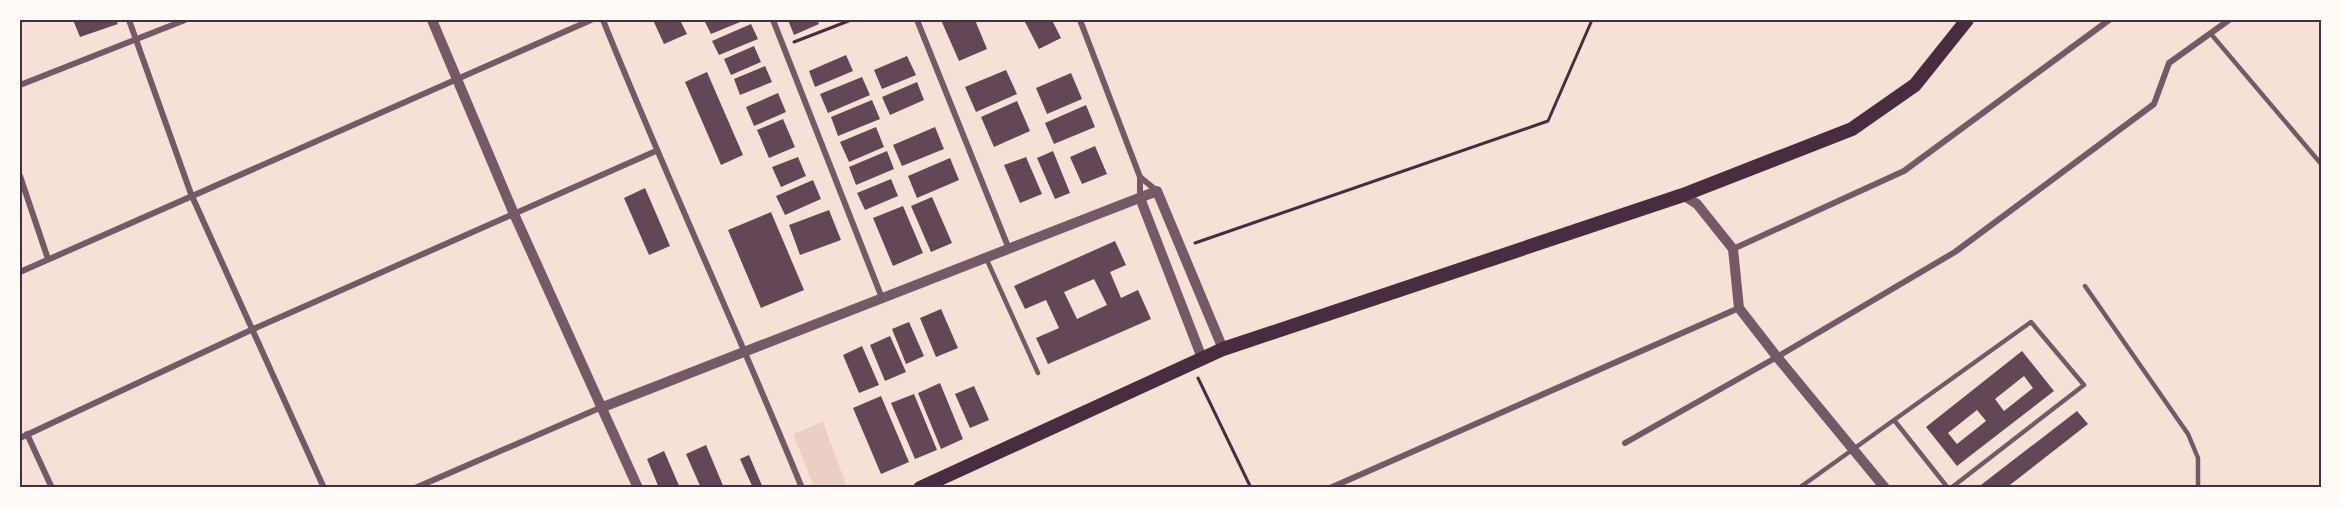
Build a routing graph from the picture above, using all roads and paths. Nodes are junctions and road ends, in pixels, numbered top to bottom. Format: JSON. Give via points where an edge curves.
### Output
{"nodes":[{"id":1,"x":129,"y":20,"type":"edge"},
{"id":2,"x":185,"y":20,"type":"edge"},
{"id":3,"x":432,"y":20,"type":"edge"},
{"id":4,"x":591,"y":20,"type":"edge"},
{"id":5,"x":603,"y":20,"type":"edge"},
{"id":6,"x":773,"y":20,"type":"edge"},
{"id":7,"x":851,"y":20,"type":"edge"},
{"id":8,"x":917,"y":20,"type":"edge"},
{"id":9,"x":1080,"y":20,"type":"edge"},
{"id":10,"x":1592,"y":20,"type":"edge"},
{"id":11,"x":1967,"y":20,"type":"edge"},
{"id":12,"x":2109,"y":20,"type":"edge"},
{"id":13,"x":2229,"y":20,"type":"edge"},
{"id":14,"x":2211,"y":34,"type":"junction"},
{"id":15,"x":136,"y":40,"type":"junction"},
{"id":16,"x":784,"y":46,"type":"junction"},
{"id":17,"x":456,"y":78,"type":"junction"},
{"id":18,"x":20,"y":85,"type":"edge"},
{"id":19,"x":656,"y":151,"type":"junction"},
{"id":20,"x":2322,"y":165,"type":"edge"},
{"id":21,"x":20,"y":176,"type":"edge"},
{"id":22,"x":1140,"y":177,"type":"junction"},
{"id":23,"x":1157,"y":192,"type":"junction"},
{"id":24,"x":191,"y":194,"type":"junction"},
{"id":25,"x":1683,"y":195,"type":"junction"},
{"id":26,"x":1140,"y":198,"type":"junction"},
{"id":27,"x":514,"y":214,"type":"junction"},
{"id":28,"x":1181,"y":248,"type":"junction"},
{"id":29,"x":1008,"y":249,"type":"junction"},
{"id":30,"x":1733,"y":249,"type":"junction"},
{"id":31,"x":986,"y":258,"type":"junction"},
{"id":32,"x":48,"y":259,"type":"junction"},
{"id":33,"x":20,"y":272,"type":"edge"},
{"id":34,"x":2085,"y":286,"type":"dead end"},
{"id":35,"x":882,"y":298,"type":"junction"},
{"id":36,"x":1739,"y":308,"type":"junction"},
{"id":37,"x":251,"y":330,"type":"junction"},
{"id":38,"x":1222,"y":349,"type":"junction"},
{"id":39,"x":746,"y":351,"type":"junction"},
{"id":40,"x":1777,"y":357,"type":"junction"},
{"id":41,"x":1197,"y":361,"type":"junction"},
{"id":42,"x":1038,"y":373,"type":"dead end"},
{"id":43,"x":603,"y":407,"type":"junction"},
{"id":44,"x":1894,"y":420,"type":"junction"},
{"id":45,"x":27,"y":434,"type":"junction"},
{"id":46,"x":20,"y":438,"type":"edge"},
{"id":47,"x":1625,"y":443,"type":"dead end"},
{"id":48,"x":1853,"y":450,"type":"junction"},
{"id":49,"x":52,"y":488,"type":"edge"},
{"id":50,"x":324,"y":488,"type":"edge"},
{"id":51,"x":415,"y":488,"type":"edge"},
{"id":52,"x":638,"y":488,"type":"edge"},
{"id":53,"x":802,"y":488,"type":"edge"},
{"id":54,"x":920,"y":488,"type":"edge"},
{"id":55,"x":1251,"y":488,"type":"edge"},
{"id":56,"x":1330,"y":488,"type":"edge"},
{"id":57,"x":1799,"y":488,"type":"edge"},
{"id":58,"x":1885,"y":488,"type":"edge"},
{"id":59,"x":1949,"y":488,"type":"edge"},
{"id":60,"x":2198,"y":488,"type":"edge"}],
"edges":[{"from":1,"to":15,"type":"street"},
{"from":2,"to":15,"type":"street"},
{"from":3,"to":17,"type":"street"},
{"from":4,"to":17,"type":"street"},
{"from":5,"to":19,"type":"street"},
{"from":6,"to":16,"type":"street"},
{"from":7,"to":16,"type":"path"},
{"from":8,"to":29,"type":"street"},
{"from":9,"to":22,"type":"street"},
{"from":10,"to":28,"type":"path","via":[[1548,121]]},
{"from":11,"to":25,"type":"main road","via":[[1915,85],[1852,129]]},
{"from":12,"to":30,"type":"street","via":[[1904,171]]},
{"from":13,"to":14,"type":"street"},
{"from":14,"to":20,"type":"lane"},
{"from":14,"to":40,"type":"street","via":[[2169,63],[2154,104],[1955,252]]},
{"from":15,"to":18,"type":"street"},
{"from":15,"to":24,"type":"street"},
{"from":16,"to":35,"type":"street"},
{"from":17,"to":24,"type":"street"},
{"from":17,"to":27,"type":"street"},
{"from":19,"to":27,"type":"street"},
{"from":19,"to":39,"type":"street"},
{"from":21,"to":32,"type":"street"},
{"from":22,"to":23,"type":"street"},
{"from":22,"to":26,"type":"street"},
{"from":23,"to":26,"type":"street"},
{"from":23,"to":28,"type":"street"},
{"from":24,"to":32,"type":"street"},
{"from":24,"to":37,"type":"street"},
{"from":25,"to":30,"type":"street","via":[[1697,204]]},
{"from":25,"to":38,"type":"main road"},
{"from":26,"to":29,"type":"street"},
{"from":26,"to":41,"type":"street"},
{"from":27,"to":37,"type":"street"},
{"from":27,"to":43,"type":"street"},
{"from":28,"to":38,"type":"street"},
{"from":29,"to":31,"type":"street"},
{"from":30,"to":36,"type":"street"},
{"from":31,"to":35,"type":"street"},
{"from":31,"to":42,"type":"lane"},
{"from":32,"to":33,"type":"street"},
{"from":34,"to":60,"type":"lane","via":[[2188,434],[2198,458]]},
{"from":35,"to":39,"type":"street"},
{"from":36,"to":40,"type":"street"},
{"from":36,"to":56,"type":"street"},
{"from":37,"to":45,"type":"street"},
{"from":37,"to":50,"type":"street"},
{"from":38,"to":41,"type":"main road"},
{"from":39,"to":43,"type":"street"},
{"from":39,"to":53,"type":"street"},
{"from":40,"to":47,"type":"street"},
{"from":40,"to":48,"type":"street"},
{"from":41,"to":54,"type":"main road"},
{"from":41,"to":55,"type":"path"},
{"from":43,"to":51,"type":"street"},
{"from":43,"to":52,"type":"street"},
{"from":44,"to":48,"type":"lane"},
{"from":44,"to":59,"type":"lane"},
{"from":44,"to":59,"type":"lane","via":[[2031,322],[2084,385]]},
{"from":45,"to":46,"type":"street"},
{"from":45,"to":49,"type":"street"},
{"from":48,"to":57,"type":"lane"},
{"from":48,"to":58,"type":"street"}]}
